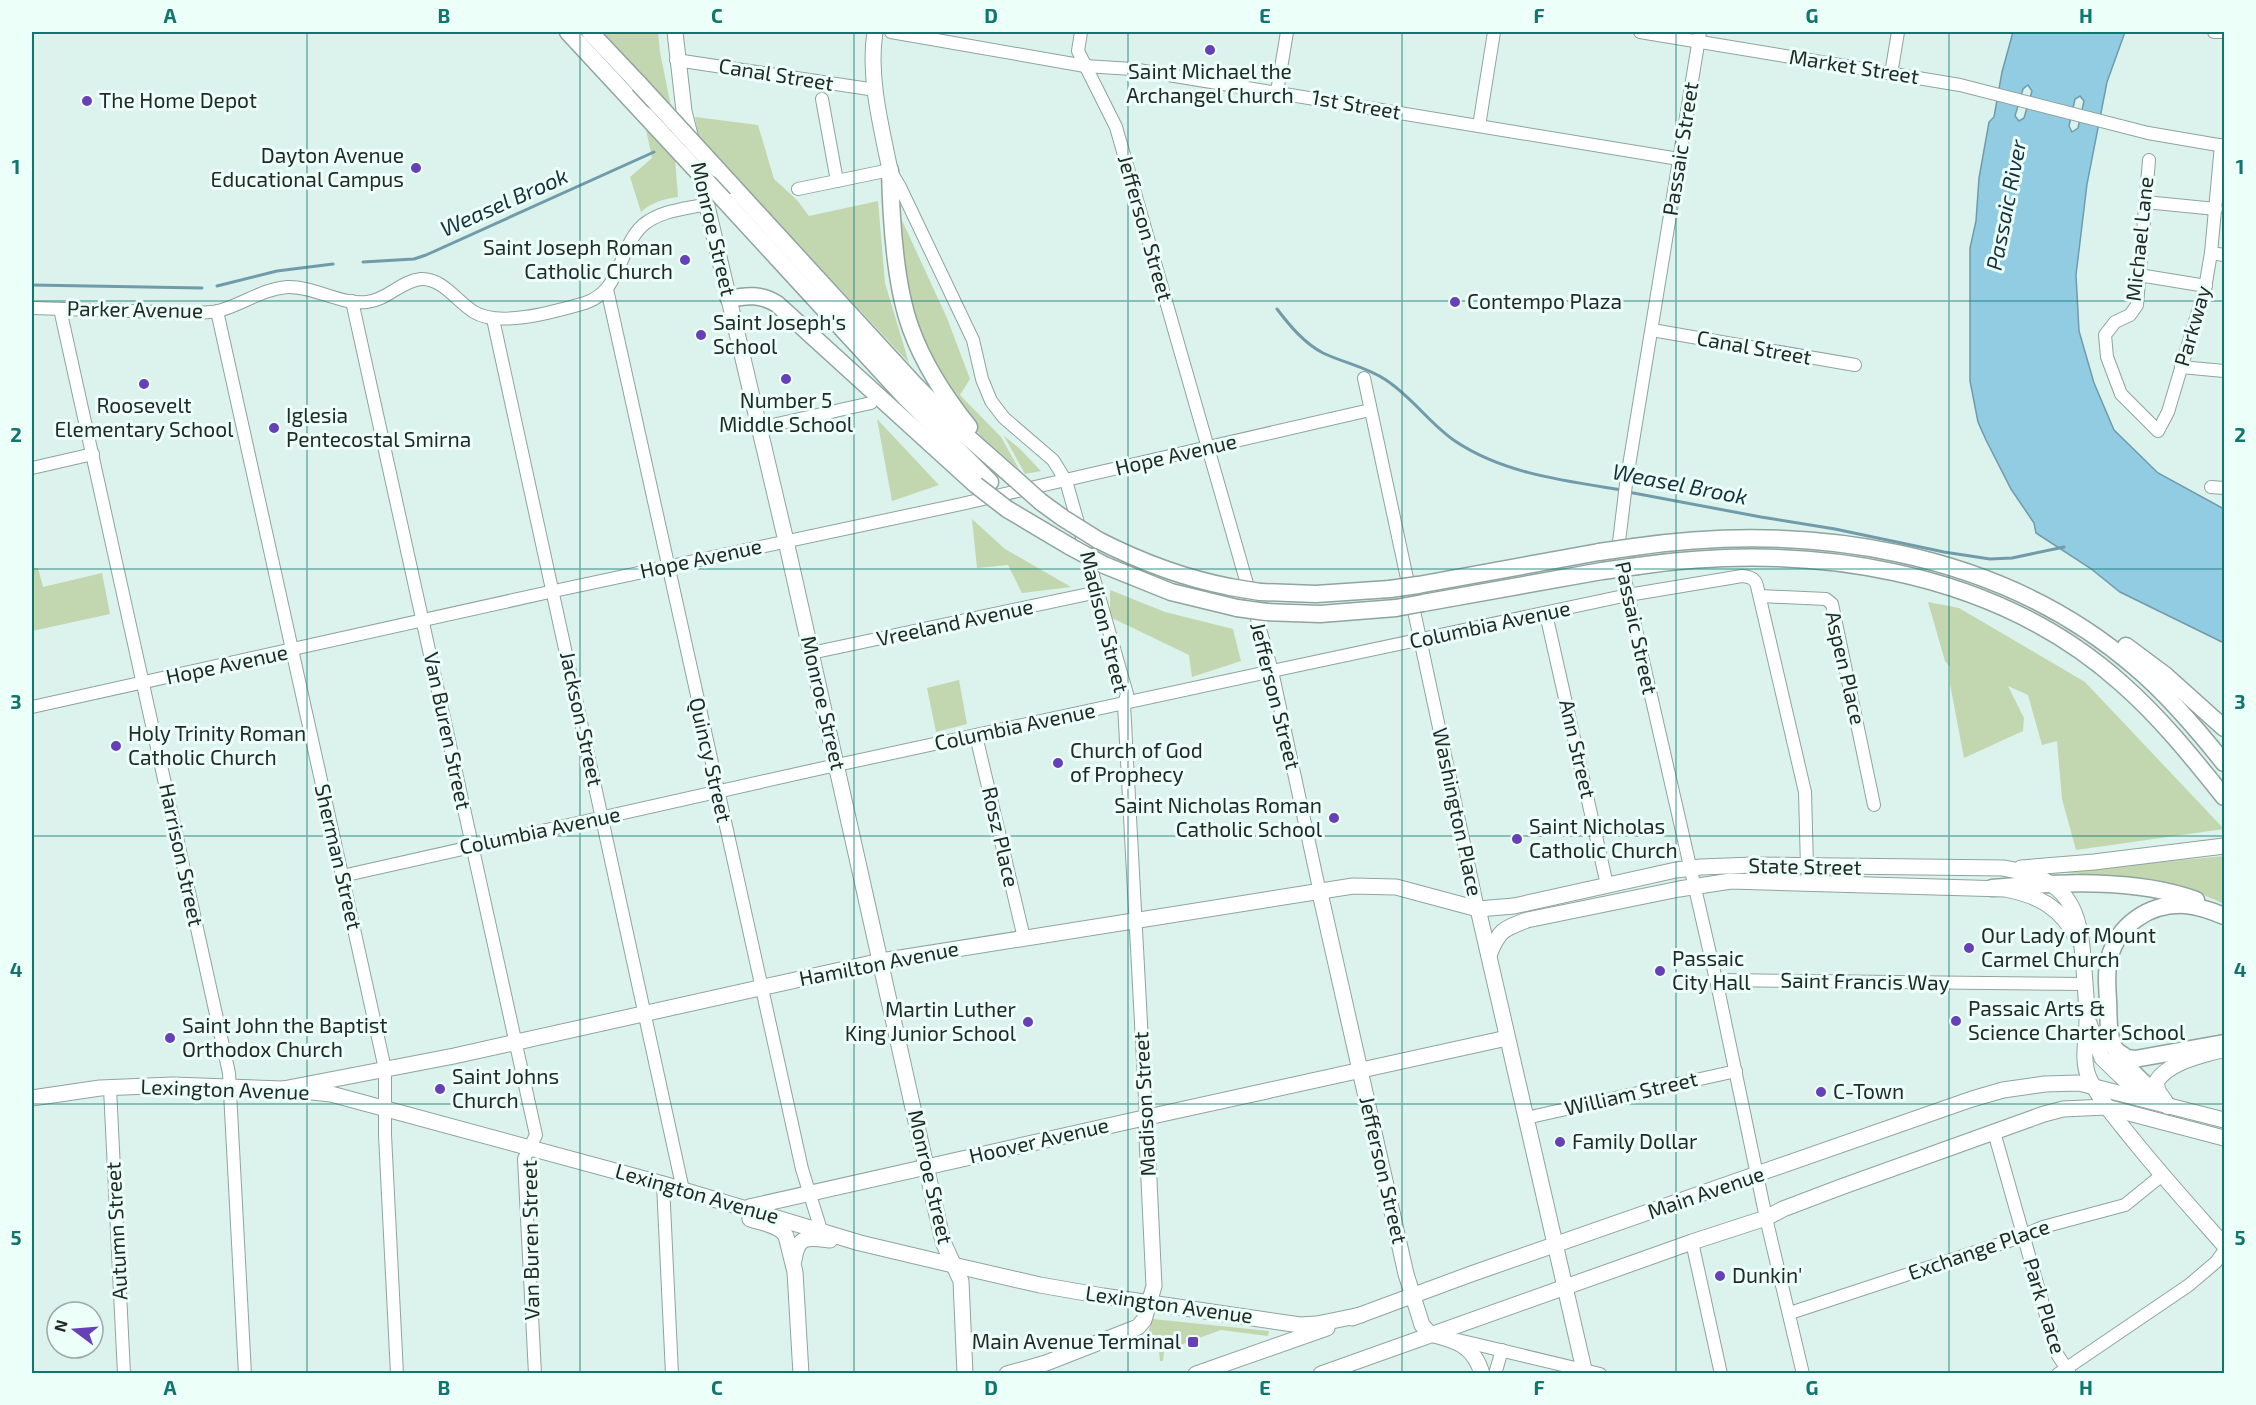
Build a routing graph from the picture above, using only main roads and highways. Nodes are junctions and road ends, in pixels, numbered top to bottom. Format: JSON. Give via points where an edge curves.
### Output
{"nodes":[{"id":1,"x":568,"y":32,"type":"edge"},
{"id":2,"x":590,"y":32,"type":"edge"},
{"id":3,"x":675,"y":32,"type":"edge"},
{"id":4,"x":875,"y":32,"type":"edge"},
{"id":5,"x":890,"y":170,"type":"joint"},
{"id":6,"x":716,"y":202,"type":"junction"},
{"id":7,"x":729,"y":299,"type":"junction"},
{"id":8,"x":1012,"y":477,"type":"junction"},
{"id":9,"x":983,"y":484,"type":"junction"},
{"id":10,"x":1970,"y":574,"type":"junction"},
{"id":11,"x":2224,"y":728,"type":"edge"},
{"id":12,"x":2224,"y":763,"type":"edge"},
{"id":13,"x":2224,"y":797,"type":"edge"},
{"id":14,"x":2224,"y":846,"type":"edge"},
{"id":15,"x":2003,"y":868,"type":"junction"},
{"id":16,"x":2051,"y":884,"type":"junction"},
{"id":17,"x":1992,"y":888,"type":"junction"},
{"id":18,"x":1320,"y":893,"type":"junction"},
{"id":19,"x":1478,"y":909,"type":"junction"},
{"id":20,"x":2224,"y":914,"type":"edge"},
{"id":21,"x":1489,"y":955,"type":"junction"},
{"id":22,"x":2083,"y":956,"type":"junction"},
{"id":23,"x":881,"y":961,"type":"junction"},
{"id":24,"x":2087,"y":1019,"type":"junction"},
{"id":25,"x":1507,"y":1038,"type":"junction"},
{"id":26,"x":2224,"y":1043,"type":"edge"},
{"id":27,"x":2224,"y":1049,"type":"edge"},
{"id":28,"x":2115,"y":1050,"type":"junction"},
{"id":29,"x":1360,"y":1070,"type":"junction"},
{"id":30,"x":2094,"y":1087,"type":"junction"},
{"id":31,"x":283,"y":1089,"type":"junction"},
{"id":32,"x":32,"y":1098,"type":"edge"},
{"id":33,"x":2168,"y":1106,"type":"junction"},
{"id":34,"x":2106,"y":1107,"type":"junction"},
{"id":35,"x":1146,"y":1117,"type":"junction"},
{"id":36,"x":2224,"y":1120,"type":"edge"},
{"id":37,"x":2224,"y":1138,"type":"edge"},
{"id":38,"x":926,"y":1166,"type":"junction"},
{"id":39,"x":728,"y":1204,"type":"junction"},
{"id":40,"x":746,"y":1208,"type":"junction"},
{"id":41,"x":1555,"y":1245,"type":"junction"},
{"id":42,"x":2224,"y":1245,"type":"edge"},
{"id":43,"x":880,"y":1248,"type":"junction"},
{"id":44,"x":953,"y":1265,"type":"junction"},
{"id":45,"x":795,"y":1272,"type":"junction"},
{"id":46,"x":1564,"y":1286,"type":"junction"},
{"id":47,"x":1412,"y":1296,"type":"junction"},
{"id":48,"x":1150,"y":1304,"type":"junction"},
{"id":49,"x":1361,"y":1315,"type":"junction"},
{"id":50,"x":1430,"y":1334,"type":"junction"},
{"id":51,"x":1585,"y":1372,"type":"edge"},
{"id":52,"x":801,"y":1374,"type":"edge"},
{"id":53,"x":965,"y":1374,"type":"edge"},
{"id":54,"x":1007,"y":1374,"type":"edge"},
{"id":55,"x":1196,"y":1374,"type":"edge"},
{"id":56,"x":1321,"y":1374,"type":"edge"},
{"id":57,"x":1482,"y":1374,"type":"edge"}],
"edges":[{"from":1,"to":6,"type":"highway","bridge":true,"via":[[645,115]]},
{"from":2,"to":8,"type":"highway","bridge":true,"via":[[939,409]]},
{"from":3,"to":6,"type":"main road","name":"Monroe Street","via":[[684,111]]},
{"from":4,"to":5,"type":"main road","name":"Madison Street","via":[[876,90]]},
{"from":5,"to":8,"type":"highway","via":[[901,291],[910,328],[947,398]]},
{"from":6,"to":7,"type":"main road","name":"Monroe Street"},
{"from":6,"to":9,"type":"highway","via":[[904,396]]},
{"from":7,"to":9,"type":"highway","via":[[760,296],[777,304]]},
{"from":7,"to":23,"type":"main road","name":"Monroe Street"},
{"from":8,"to":10,"type":"highway","bridge":true,"via":[[1041,502],[1098,540],[1159,568],[1260,592],[1316,594],[1390,589],[1599,552],[1733,538],[1813,540],[1893,552]]},
{"from":9,"to":13,"type":"highway","bridge":true,"via":[[1071,547],[1104,565],[1171,592],[1266,612],[1320,614],[1396,608],[1602,571],[1733,557],[1811,559],[1888,571],[1988,602],[2058,637],[2120,682],[2182,745]]},
{"from":10,"to":11,"type":"highway","via":[[2049,599],[2097,625],[2164,675]]},
{"from":10,"to":12,"type":"highway","via":[[2045,606],[2113,650],[2174,704]]},
{"from":14,"to":15,"type":"main road","via":[[2094,862]]},
{"from":15,"to":16,"type":"main road","name":"State Street","via":[[2029,873]]},
{"from":15,"to":19,"type":"main road","name":"State Street","via":[[1690,868],[1514,906]]},
{"from":16,"to":17,"type":"highway"},
{"from":16,"to":20,"type":"highway","via":[[2157,889],[2192,898]]},
{"from":16,"to":22,"type":"main road","name":"State Street","via":[[2077,915]]},
{"from":17,"to":21,"type":"main road","name":"State Street","via":[[1731,881],[1527,920],[1496,936]]},
{"from":17,"to":22,"type":"main road","name":"State Street","via":[[2029,894],[2051,905],[2074,932]]},
{"from":18,"to":19,"type":"main road","name":"Hamilton Avenue","via":[[1353,886],[1396,887]]},
{"from":18,"to":23,"type":"main road","name":"Hamilton Avenue"},
{"from":18,"to":29,"type":"main road","name":"Jefferson Street"},
{"from":19,"to":21,"type":"main road","name":"Washington Place"},
{"from":20,"to":28,"type":"highway","via":[[2197,907],[2163,906],[2142,915],[2125,929],[2113,948],[2107,971],[2110,1033]]},
{"from":21,"to":25,"type":"main road","name":"Washington Place"},
{"from":22,"to":24,"type":"main road","name":"State Street"},
{"from":23,"to":31,"type":"main road","name":"Hamilton Avenue"},
{"from":23,"to":38,"type":"main road","name":"Monroe Street"},
{"from":24,"to":30,"type":"main road","name":"State Street","via":[[2084,1061]]},
{"from":24,"to":33,"type":"main road","name":"State Street","via":[[2102,1058],[2111,1068],[2129,1084]]},
{"from":25,"to":29,"type":"main road","name":"Hoover Avenue"},
{"from":25,"to":41,"type":"main road","name":"Washington Place"},
{"from":26,"to":28,"type":"highway","via":[[2135,1059]]},
{"from":27,"to":33,"type":"main road","via":[[2162,1073],[2156,1082]]},
{"from":28,"to":33,"type":"highway"},
{"from":29,"to":35,"type":"main road","name":"Hoover Avenue"},
{"from":29,"to":47,"type":"main road","name":"Jefferson Street"},
{"from":30,"to":33,"type":"main road","name":"Main Avenue"},
{"from":30,"to":34,"type":"main road","name":"State Street"},
{"from":30,"to":41,"type":"main road","name":"Main Avenue","via":[[2079,1083],[2045,1084],[1972,1099]]},
{"from":31,"to":32,"type":"main road","name":"Lexington Avenue","via":[[173,1085]]},
{"from":31,"to":39,"type":"main road","name":"Lexington Avenue","via":[[332,1094]]},
{"from":33,"to":36,"type":"main road","name":"Main Avenue"},
{"from":34,"to":37,"type":"main road","name":"Main Avenue"},
{"from":34,"to":42,"type":"main road","name":"State Street"},
{"from":34,"to":46,"type":"main road","name":"Main Avenue","via":[[2058,1110],[1766,1218]]},
{"from":35,"to":38,"type":"main road","name":"Hoover Avenue"},
{"from":35,"to":48,"type":"main road","name":"Madison Street","via":[[1154,1286]]},
{"from":38,"to":40,"type":"main road","name":"Hoover Avenue"},
{"from":38,"to":44,"type":"main road","name":"Monroe Street","via":[[943,1242]]},
{"from":39,"to":40,"type":"main road","name":"Lexington Avenue"},
{"from":39,"to":45,"type":"main road","via":[[742,1216],[784,1232]]},
{"from":40,"to":43,"type":"main road","name":"Lexington Avenue"},
{"from":41,"to":46,"type":"main road","name":"Washington Place"},
{"from":41,"to":47,"type":"main road","name":"Main Avenue"},
{"from":43,"to":44,"type":"main road","name":"Lexington Avenue"},
{"from":43,"to":45,"type":"main road","via":[[806,1238],[797,1246]]},
{"from":44,"to":48,"type":"main road","name":"Lexington Avenue","via":[[1040,1286]]},
{"from":44,"to":53,"type":"main road","name":"Monroe Street","via":[[961,1282]]},
{"from":45,"to":52,"type":"main road"},
{"from":46,"to":50,"type":"main road","name":"Main Avenue"},
{"from":46,"to":51,"type":"main road","name":"Washington Place"},
{"from":47,"to":49,"type":"main road","name":"Main Avenue"},
{"from":47,"to":50,"type":"main road","name":"Jefferson Street","via":[[1422,1325]]},
{"from":48,"to":49,"type":"main road","name":"Lexington Avenue","via":[[1300,1324]]},
{"from":48,"to":54,"type":"main road","name":"Madison Street","via":[[1138,1327],[1047,1363]]},
{"from":49,"to":55,"type":"main road","name":"Main Avenue"},
{"from":50,"to":56,"type":"main road","name":"Main Avenue"},
{"from":50,"to":57,"type":"main road","via":[[1457,1340],[1473,1356]]}]}
